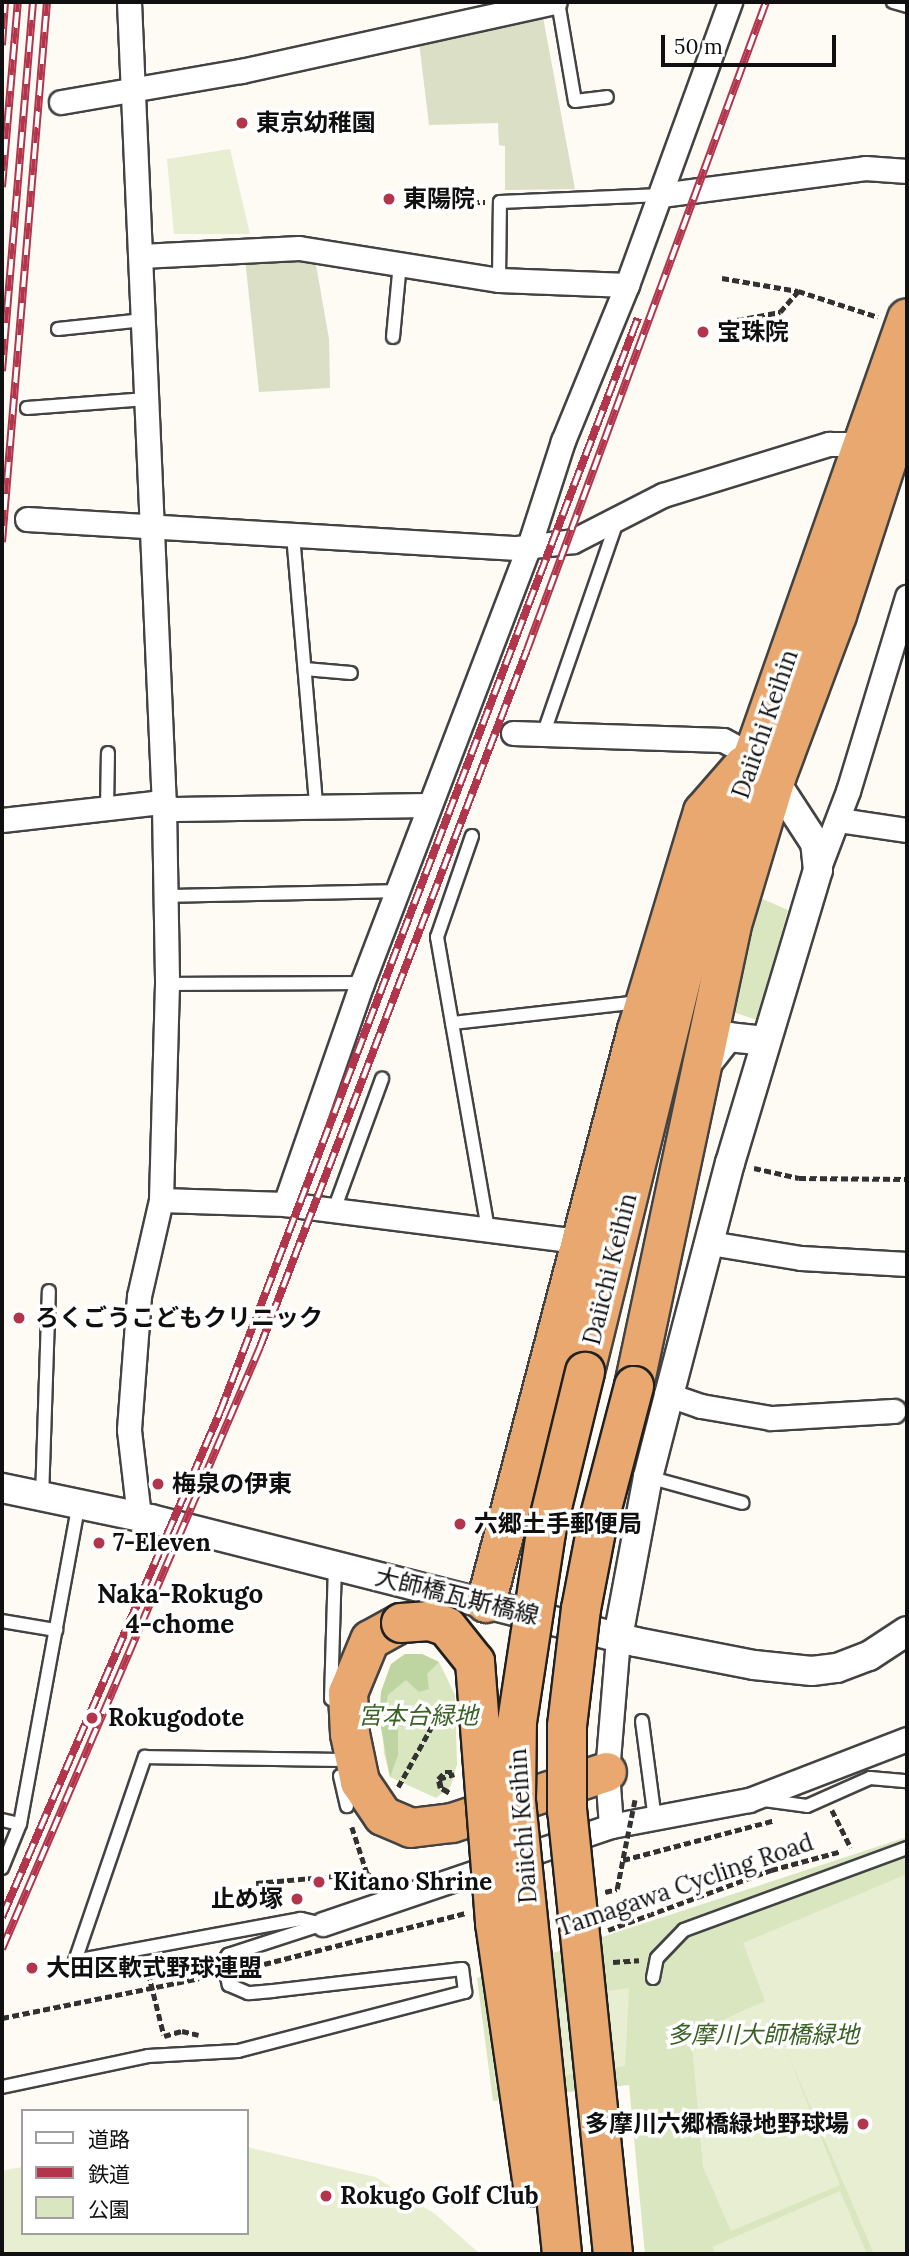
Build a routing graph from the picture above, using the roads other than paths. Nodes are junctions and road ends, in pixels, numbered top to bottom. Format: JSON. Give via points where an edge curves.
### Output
{"nodes":[{"id":1,"x":129,"y":2,"type":"edge"},
{"id":2,"x":556,"y":2,"type":"edge"},
{"id":3,"x":730,"y":2,"type":"edge"},
{"id":4,"x":893,"y":2,"type":"edge"},
{"id":5,"x":907,"y":6,"type":"edge"},
{"id":6,"x":135,"y":92,"type":"junction"},
{"id":7,"x":607,"y":97,"type":"dead end"},
{"id":8,"x":61,"y":103,"type":"dead end"},
{"id":9,"x":907,"y":171,"type":"edge"},
{"id":10,"x":661,"y":195,"type":"junction"},
{"id":11,"x":141,"y":256,"type":"junction"},
{"id":12,"x":400,"y":263,"type":"junction"},
{"id":13,"x":499,"y":280,"type":"junction"},
{"id":14,"x":627,"y":285,"type":"junction"},
{"id":15,"x":896,"y":319,"type":"edge"},
{"id":16,"x":144,"y":320,"type":"junction"},
{"id":17,"x":58,"y":329,"type":"dead end"},
{"id":18,"x":393,"y":337,"type":"dead end"},
{"id":19,"x":148,"y":398,"type":"junction"},
{"id":20,"x":907,"y":400,"type":"edge"},
{"id":21,"x":27,"y":408,"type":"dead end"},
{"id":22,"x":862,"y":444,"type":"junction"},
{"id":23,"x":27,"y":519,"type":"dead end"},
{"id":24,"x":617,"y":521,"type":"junction"},
{"id":25,"x":153,"y":527,"type":"junction"},
{"id":26,"x":293,"y":535,"type":"junction"},
{"id":27,"x":529,"y":546,"type":"junction"},
{"id":28,"x":906,"y":607,"type":"edge"},
{"id":29,"x":305,"y":669,"type":"junction"},
{"id":30,"x":351,"y":673,"type":"dead end"},
{"id":31,"x":513,"y":733,"type":"dead end"},
{"id":32,"x":543,"y":735,"type":"junction"},
{"id":33,"x":108,"y":753,"type":"dead end"},
{"id":34,"x":764,"y":767,"type":"junction"},
{"id":35,"x":164,"y":806,"type":"junction"},
{"id":36,"x":316,"y":806,"type":"junction"},
{"id":37,"x":428,"y":806,"type":"junction"},
{"id":38,"x":107,"y":808,"type":"junction"},
{"id":39,"x":2,"y":820,"type":"edge"},
{"id":40,"x":839,"y":820,"type":"junction"},
{"id":41,"x":907,"y":830,"type":"edge"},
{"id":42,"x":472,"y":836,"type":"dead end"},
{"id":43,"x":818,"y":870,"type":"junction"},
{"id":44,"x":397,"y":891,"type":"junction"},
{"id":45,"x":166,"y":895,"type":"junction"},
{"id":46,"x":362,"y":983,"type":"junction"},
{"id":47,"x":167,"y":984,"type":"junction"},
{"id":48,"x":646,"y":1002,"type":"junction"},
{"id":49,"x":452,"y":1023,"type":"junction"},
{"id":50,"x":765,"y":1041,"type":"junction"},
{"id":51,"x":382,"y":1079,"type":"dead end"},
{"id":52,"x":696,"y":1088,"type":"junction"},
{"id":53,"x":161,"y":1200,"type":"junction"},
{"id":54,"x":285,"y":1204,"type":"junction"},
{"id":55,"x":334,"y":1210,"type":"junction"},
{"id":56,"x":488,"y":1230,"type":"junction"},
{"id":57,"x":709,"y":1243,"type":"junction"},
{"id":58,"x":579,"y":1247,"type":"junction"},
{"id":59,"x":907,"y":1264,"type":"edge"},
{"id":60,"x":49,"y":1292,"type":"dead end"},
{"id":61,"x":652,"y":1391,"type":"junction"},
{"id":62,"x":894,"y":1411,"type":"dead end"},
{"id":63,"x":648,"y":1477,"type":"junction"},
{"id":64,"x":2,"y":1488,"type":"edge"},
{"id":65,"x":42,"y":1498,"type":"junction"},
{"id":66,"x":743,"y":1503,"type":"dead end"},
{"id":67,"x":78,"y":1507,"type":"junction"},
{"id":68,"x":139,"y":1517,"type":"junction"},
{"id":69,"x":335,"y":1566,"type":"junction"},
{"id":70,"x":486,"y":1603,"type":"junction"},
{"id":71,"x":2,"y":1621,"type":"edge"},
{"id":72,"x":56,"y":1630,"type":"junction"},
{"id":73,"x":907,"y":1631,"type":"edge"},
{"id":74,"x":618,"y":1637,"type":"junction"},
{"id":75,"x":331,"y":1711,"type":"dead end"},
{"id":76,"x":642,"y":1721,"type":"dead end"},
{"id":77,"x":907,"y":1739,"type":"edge"},
{"id":78,"x":607,"y":1772,"type":"junction"},
{"id":79,"x":907,"y":1781,"type":"edge"},
{"id":80,"x":749,"y":1800,"type":"junction"},
{"id":81,"x":346,"y":1806,"type":"road end"},
{"id":82,"x":2,"y":1820,"type":"edge"},
{"id":83,"x":655,"y":1820,"type":"junction"},
{"id":84,"x":20,"y":1824,"type":"junction"},
{"id":85,"x":611,"y":1826,"type":"junction"},
{"id":86,"x":907,"y":1848,"type":"edge"},
{"id":87,"x":2,"y":1868,"type":"edge"},
{"id":88,"x":323,"y":1924,"type":"junction"},
{"id":89,"x":653,"y":1978,"type":"dead end"},
{"id":90,"x":2,"y":2087,"type":"edge"},
{"id":91,"x":544,"y":2254,"type":"edge"},
{"id":92,"x":562,"y":2254,"type":"edge"},
{"id":93,"x":613,"y":2254,"type":"edge"}],
"edges":[{"from":1,"to":6,"type":"street"},
{"from":2,"to":6,"type":"street"},
{"from":2,"to":7,"type":"lane","via":[[575,101]]},
{"from":3,"to":10,"type":"street"},
{"from":4,"to":5,"type":"lane"},
{"from":6,"to":8,"type":"street"},
{"from":6,"to":11,"type":"street"},
{"from":9,"to":10,"type":"street","via":[[865,168]]},
{"from":10,"to":13,"type":"lane","via":[[500,202]]},
{"from":10,"to":14,"type":"street"},
{"from":11,"to":12,"type":"street","via":[[299,248]]},
{"from":11,"to":16,"type":"street"},
{"from":12,"to":13,"type":"street"},
{"from":12,"to":18,"type":"lane"},
{"from":13,"to":14,"type":"street"},
{"from":14,"to":27,"type":"street","via":[[563,441]]},
{"from":15,"to":22,"type":"highway","name":"Daiichi Keihin"},
{"from":16,"to":17,"type":"lane"},
{"from":16,"to":19,"type":"street"},
{"from":19,"to":21,"type":"lane"},
{"from":19,"to":25,"type":"street"},
{"from":20,"to":34,"type":"highway","name":"Daiichi Keihin","via":[[837,615]]},
{"from":22,"to":24,"type":"street","via":[[829,444],[663,495]]},
{"from":22,"to":34,"type":"highway","name":"Daiichi Keihin"},
{"from":23,"to":25,"type":"street"},
{"from":24,"to":27,"type":"street","via":[[573,541]]},
{"from":24,"to":32,"type":"lane"},
{"from":25,"to":26,"type":"street"},
{"from":25,"to":35,"type":"street"},
{"from":26,"to":27,"type":"street"},
{"from":26,"to":29,"type":"lane"},
{"from":27,"to":37,"type":"street"},
{"from":28,"to":40,"type":"street"},
{"from":29,"to":30,"type":"lane"},
{"from":29,"to":36,"type":"lane"},
{"from":31,"to":32,"type":"street"},
{"from":32,"to":34,"type":"street","via":[[723,740]]},
{"from":33,"to":38,"type":"lane"},
{"from":34,"to":43,"type":"street","via":[[815,844]]},
{"from":34,"to":48,"type":"highway","via":[[703,812]]},
{"from":34,"to":52,"type":"highway","name":"Daiichi Keihin"},
{"from":34,"to":92,"type":"highway","name":"Daiichi Keihin","bridge":true,"via":[[682,977],[546,1532],[517,1722],[516,1799]]},
{"from":35,"to":36,"type":"street"},
{"from":35,"to":38,"type":"street"},
{"from":35,"to":45,"type":"street"},
{"from":36,"to":37,"type":"street"},
{"from":37,"to":44,"type":"street"},
{"from":38,"to":39,"type":"street"},
{"from":40,"to":41,"type":"street"},
{"from":40,"to":43,"type":"street"},
{"from":42,"to":49,"type":"lane","via":[[438,937]]},
{"from":43,"to":50,"type":"street"},
{"from":44,"to":45,"type":"lane"},
{"from":44,"to":46,"type":"street"},
{"from":45,"to":47,"type":"street"},
{"from":46,"to":47,"type":"lane"},
{"from":46,"to":54,"type":"street"},
{"from":47,"to":53,"type":"street"},
{"from":48,"to":49,"type":"lane"},
{"from":48,"to":58,"type":"highway"},
{"from":49,"to":56,"type":"lane"},
{"from":50,"to":52,"type":"street","via":[[728,1037],[711,1055]]},
{"from":50,"to":57,"type":"street"},
{"from":51,"to":55,"type":"lane"},
{"from":52,"to":61,"type":"highway","name":"Daiichi Keihin"},
{"from":53,"to":54,"type":"street"},
{"from":53,"to":68,"type":"street","via":[[139,1296],[129,1430]]},
{"from":54,"to":55,"type":"street"},
{"from":55,"to":56,"type":"street"},
{"from":56,"to":58,"type":"street","via":[[562,1239]]},
{"from":57,"to":59,"type":"street","via":[[801,1258]]},
{"from":57,"to":61,"type":"street"},
{"from":58,"to":70,"type":"highway"},
{"from":60,"to":65,"type":"lane"},
{"from":61,"to":62,"type":"street","via":[[701,1406],[771,1418]]},
{"from":61,"to":63,"type":"street"},
{"from":61,"to":93,"type":"highway","name":"Daiichi Keihin","bridge":true,"via":[[593,1544],[567,1726],[567,1811]]},
{"from":63,"to":66,"type":"lane"},
{"from":63,"to":74,"type":"street"},
{"from":64,"to":65,"type":"street","name":"大師橋瓦斯橋線"},
{"from":65,"to":67,"type":"street","name":"大師橋瓦斯橋線"},
{"from":67,"to":68,"type":"street","name":"大師橋瓦斯橋線"},
{"from":67,"to":72,"type":"lane"},
{"from":68,"to":69,"type":"street","name":"大師橋瓦斯橋線"},
{"from":69,"to":70,"type":"street","name":"大師橋瓦斯橋線"},
{"from":69,"to":75,"type":"lane"},
{"from":70,"to":74,"type":"street","name":"大師橋瓦斯橋線"},
{"from":71,"to":72,"type":"lane"},
{"from":72,"to":84,"type":"lane"},
{"from":73,"to":74,"type":"street","name":"大師橋瓦斯橋線","via":[[853,1664],[812,1671],[754,1665]]},
{"from":74,"to":78,"type":"street"},
{"from":76,"to":83,"type":"lane"},
{"from":77,"to":80,"type":"street"},
{"from":78,"to":85,"type":"street"},
{"from":78,"to":91,"type":"highway","bridge":true,"via":[[452,1823],[411,1828],[383,1816],[360,1782],[350,1734],[348,1693],[370,1640],[401,1623],[430,1621],[447,1627],[475,1662],[481,1689],[486,1832],[495,1923]]},
{"from":79,"to":80,"type":"lane","via":[[870,1778],[807,1806]]},
{"from":80,"to":83,"type":"street"},
{"from":81,"to":88,"type":"lane","via":[[335,1755],[145,1757],[75,1961],[301,1919]]},
{"from":82,"to":84,"type":"lane"},
{"from":83,"to":85,"type":"street"},
{"from":84,"to":87,"type":"lane"},
{"from":85,"to":88,"type":"street"},
{"from":86,"to":89,"type":"lane","via":[[684,1930],[661,1951]]},
{"from":88,"to":90,"type":"lane","via":[[228,1955],[223,1962],[229,1985],[248,1993],[462,1969],[465,1992],[238,2051],[148,2056]]}]}
